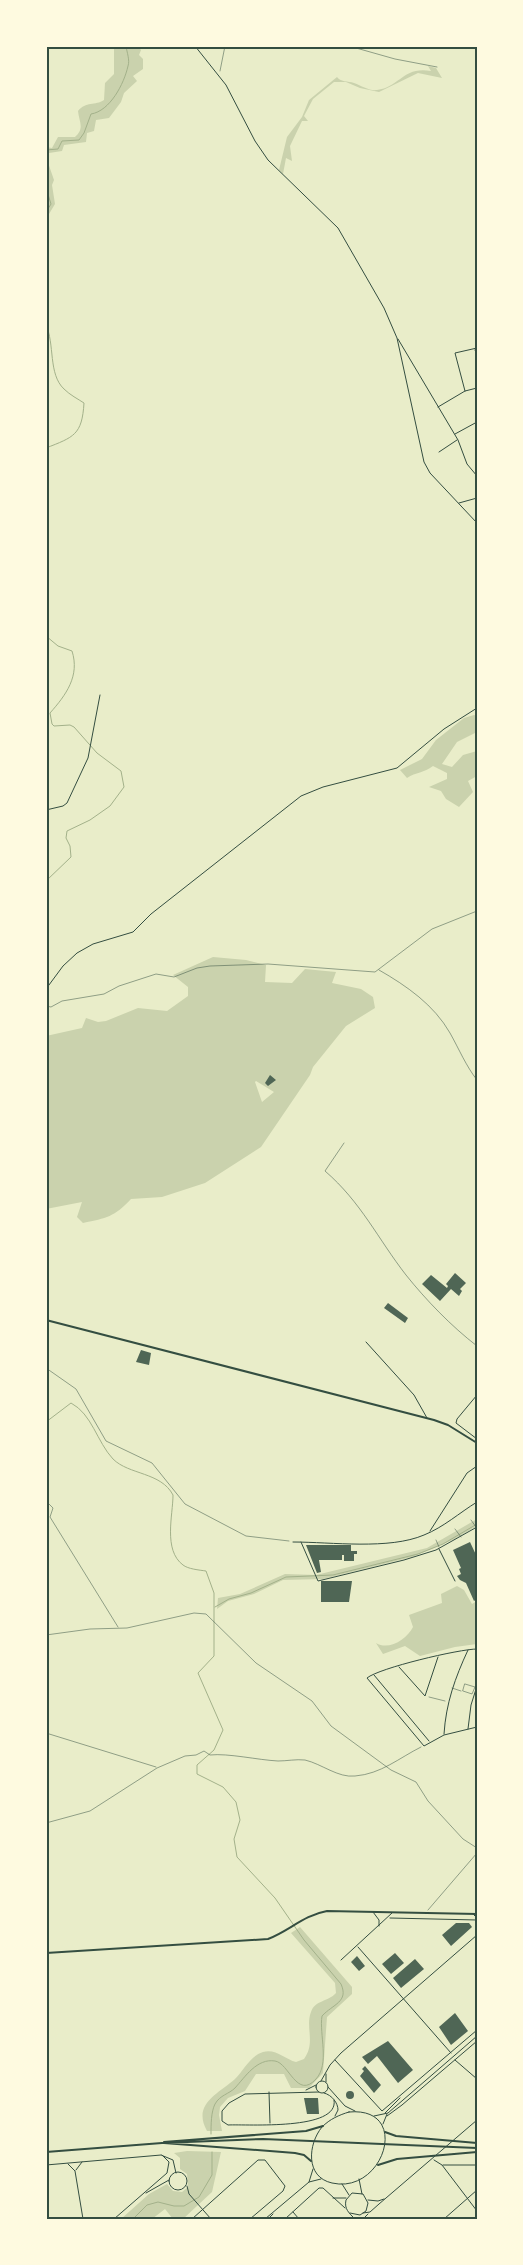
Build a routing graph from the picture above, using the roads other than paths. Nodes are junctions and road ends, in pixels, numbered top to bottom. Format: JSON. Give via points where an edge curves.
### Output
{"nodes":[{"id":1,"x":52,"y":46,"type":"edge"},
{"id":2,"x":195,"y":46,"type":"edge"},
{"id":3,"x":46,"y":49,"type":"edge"},
{"id":4,"x":397,"y":338,"type":"junction"},
{"id":5,"x":476,"y":349,"type":"edge"},
{"id":6,"x":477,"y":355,"type":"edge"},
{"id":7,"x":477,"y":388,"type":"edge"},
{"id":8,"x":465,"y":391,"type":"junction"},
{"id":9,"x":437,"y":407,"type":"junction"},
{"id":10,"x":477,"y":422,"type":"edge"},
{"id":11,"x":455,"y":435,"type":"junction"},
{"id":12,"x":458,"y":440,"type":"junction"},
{"id":13,"x":439,"y":452,"type":"dead end"},
{"id":14,"x":477,"y":476,"type":"edge"},
{"id":15,"x":477,"y":498,"type":"edge"},
{"id":16,"x":459,"y":504,"type":"junction"},
{"id":17,"x":477,"y":523,"type":"edge"},
{"id":18,"x":100,"y":695,"type":"dead end"},
{"id":19,"x":477,"y":708,"type":"edge"},
{"id":20,"x":46,"y":810,"type":"edge"},
{"id":21,"x":46,"y":989,"type":"edge"},
{"id":22,"x":46,"y":1320,"type":"edge"},
{"id":23,"x":366,"y":1342,"type":"dead end"},
{"id":24,"x":477,"y":1395,"type":"edge"},
{"id":25,"x":428,"y":1418,"type":"junction"},
{"id":26,"x":477,"y":1439,"type":"edge"},
{"id":27,"x":477,"y":1443,"type":"edge"},
{"id":28,"x":477,"y":1466,"type":"edge"},
{"id":29,"x":477,"y":1502,"type":"edge"},
{"id":30,"x":471,"y":1520,"type":"dead end"},
{"id":31,"x":438,"y":1521,"type":"junction"},
{"id":32,"x":436,"y":1524,"type":"junction"},
{"id":33,"x":442,"y":1526,"type":"junction"},
{"id":34,"x":438,"y":1528,"type":"junction"},
{"id":35,"x":476,"y":1528,"type":"edge"},
{"id":36,"x":455,"y":1529,"type":"dead end"},
{"id":37,"x":430,"y":1532,"type":"junction"},
{"id":38,"x":461,"y":1537,"type":"junction"},
{"id":39,"x":436,"y":1540,"type":"dead end"},
{"id":40,"x":293,"y":1542,"type":"road end"},
{"id":41,"x":301,"y":1542,"type":"junction"},
{"id":42,"x":440,"y":1548,"type":"junction"},
{"id":43,"x":455,"y":1581,"type":"dead end"},
{"id":44,"x":469,"y":1649,"type":"junction"},
{"id":45,"x":477,"y":1649,"type":"edge"},
{"id":46,"x":438,"y":1656,"type":"junction"},
{"id":47,"x":398,"y":1667,"type":"junction"},
{"id":48,"x":374,"y":1674,"type":"junction"},
{"id":49,"x":477,"y":1686,"type":"edge"},
{"id":50,"x":452,"y":1688,"type":"junction"},
{"id":51,"x":463,"y":1692,"type":"junction"},
{"id":52,"x":477,"y":1726,"type":"edge"},
{"id":53,"x":468,"y":1728,"type":"junction"},
{"id":54,"x":444,"y":1735,"type":"junction"},
{"id":55,"x":430,"y":1742,"type":"junction"},
{"id":56,"x":372,"y":1912,"type":"junction"},
{"id":57,"x":393,"y":1912,"type":"junction"},
{"id":58,"x":472,"y":1914,"type":"junction"},
{"id":59,"x":477,"y":1914,"type":"edge"},
{"id":60,"x":390,"y":1918,"type":"junction"},
{"id":61,"x":477,"y":1919,"type":"edge"},
{"id":62,"x":379,"y":1927,"type":"junction"},
{"id":63,"x":477,"y":1935,"type":"edge"},
{"id":64,"x":358,"y":1946,"type":"junction"},
{"id":65,"x":46,"y":1953,"type":"edge"},
{"id":66,"x":341,"y":1960,"type":"dead end"},
{"id":67,"x":404,"y":1999,"type":"junction"},
{"id":68,"x":477,"y":2030,"type":"edge"},
{"id":69,"x":477,"y":2036,"type":"edge"},
{"id":70,"x":477,"y":2041,"type":"edge"},
{"id":71,"x":451,"y":2053,"type":"junction"},
{"id":72,"x":334,"y":2060,"type":"junction"},
{"id":73,"x":455,"y":2060,"type":"junction"},
{"id":74,"x":327,"y":2071,"type":"junction"},
{"id":75,"x":477,"y":2079,"type":"edge"},
{"id":76,"x":321,"y":2081,"type":"junction"},
{"id":77,"x":326,"y":2083,"type":"junction"},
{"id":78,"x":317,"y":2085,"type":"junction"},
{"id":79,"x":328,"y":2087,"type":"junction"},
{"id":80,"x":303,"y":2091,"type":"junction"},
{"id":81,"x":269,"y":2092,"type":"junction"},
{"id":82,"x":319,"y":2092,"type":"junction"},
{"id":83,"x":323,"y":2093,"type":"junction"},
{"id":84,"x":402,"y":2095,"type":"junction"},
{"id":85,"x":334,"y":2100,"type":"junction"},
{"id":86,"x":355,"y":2111,"type":"junction"},
{"id":87,"x":388,"y":2113,"type":"junction"},
{"id":88,"x":373,"y":2116,"type":"junction"},
{"id":89,"x":381,"y":2116,"type":"junction"},
{"id":90,"x":386,"y":2116,"type":"junction"},
{"id":91,"x":335,"y":2117,"type":"junction"},
{"id":92,"x":477,"y":2120,"type":"edge"},
{"id":93,"x":270,"y":2124,"type":"junction"},
{"id":94,"x":383,"y":2125,"type":"junction"},
{"id":95,"x":323,"y":2126,"type":"junction"},
{"id":96,"x":385,"y":2132,"type":"junction"},
{"id":97,"x":162,"y":2142,"type":"junction"},
{"id":98,"x":477,"y":2143,"type":"edge"},
{"id":99,"x":477,"y":2148,"type":"edge"},
{"id":100,"x":46,"y":2152,"type":"edge"},
{"id":101,"x":477,"y":2152,"type":"edge"},
{"id":102,"x":161,"y":2155,"type":"junction"},
{"id":103,"x":434,"y":2159,"type":"junction"},
{"id":104,"x":83,"y":2161,"type":"junction"},
{"id":105,"x":311,"y":2161,"type":"junction"},
{"id":106,"x":66,"y":2163,"type":"junction"},
{"id":107,"x":46,"y":2165,"type":"edge"},
{"id":108,"x":378,"y":2165,"type":"junction"},
{"id":109,"x":442,"y":2165,"type":"junction"},
{"id":110,"x":477,"y":2165,"type":"edge"},
{"id":111,"x":313,"y":2168,"type":"junction"},
{"id":112,"x":75,"y":2171,"type":"junction"},
{"id":113,"x":176,"y":2173,"type":"junction"},
{"id":114,"x":322,"y":2179,"type":"junction"},
{"id":115,"x":360,"y":2179,"type":"junction"},
{"id":116,"x":170,"y":2180,"type":"junction"},
{"id":117,"x":309,"y":2182,"type":"junction"},
{"id":118,"x":342,"y":2184,"type":"junction"},
{"id":119,"x":186,"y":2185,"type":"junction"},
{"id":120,"x":182,"y":2190,"type":"junction"},
{"id":121,"x":477,"y":2190,"type":"edge"},
{"id":122,"x":189,"y":2194,"type":"junction"},
{"id":123,"x":363,"y":2194,"type":"junction"},
{"id":124,"x":142,"y":2195,"type":"junction"},
{"id":125,"x":348,"y":2196,"type":"junction"},
{"id":126,"x":332,"y":2197,"type":"junction"},
{"id":127,"x":384,"y":2199,"type":"junction"},
{"id":128,"x":467,"y":2199,"type":"junction"},
{"id":129,"x":367,"y":2200,"type":"junction"},
{"id":130,"x":346,"y":2208,"type":"junction"},
{"id":131,"x":203,"y":2209,"type":"junction"},
{"id":132,"x":293,"y":2211,"type":"junction"},
{"id":133,"x":477,"y":2211,"type":"edge"},
{"id":134,"x":370,"y":2212,"type":"junction"},
{"id":135,"x":350,"y":2214,"type":"junction"},
{"id":136,"x":363,"y":2214,"type":"junction"},
{"id":137,"x":83,"y":2219,"type":"edge"},
{"id":138,"x":114,"y":2219,"type":"edge"},
{"id":139,"x":192,"y":2219,"type":"edge"},
{"id":140,"x":211,"y":2219,"type":"edge"},
{"id":141,"x":250,"y":2219,"type":"edge"},
{"id":142,"x":266,"y":2219,"type":"edge"},
{"id":143,"x":285,"y":2219,"type":"edge"},
{"id":144,"x":299,"y":2219,"type":"edge"},
{"id":145,"x":354,"y":2219,"type":"edge"},
{"id":146,"x":363,"y":2219,"type":"edge"},
{"id":147,"x":444,"y":2219,"type":"edge"}],
"edges":[{"from":1,"to":3,"type":"street"},
{"from":2,"to":4,"type":"street","via":[[220,76],[268,160],[341,232],[384,308]]},
{"from":4,"to":9,"type":"street"},
{"from":4,"to":16,"type":"street","via":[[424,462]]},
{"from":5,"to":6,"type":"street"},
{"from":5,"to":8,"type":"street","via":[[455,353]]},
{"from":7,"to":8,"type":"street"},
{"from":8,"to":9,"type":"street"},
{"from":9,"to":11,"type":"street"},
{"from":10,"to":11,"type":"street"},
{"from":11,"to":12,"type":"street"},
{"from":12,"to":13,"type":"street"},
{"from":12,"to":14,"type":"street","via":[[467,464]]},
{"from":15,"to":16,"type":"street"},
{"from":16,"to":17,"type":"street"},
{"from":18,"to":20,"type":"street","via":[[90,749],[67,803]]},
{"from":19,"to":21,"type":"street","via":[[444,729],[397,768],[301,796],[151,914],[138,929],[93,944],[73,955]]},
{"from":22,"to":25,"type":"main road"},
{"from":23,"to":25,"type":"street","via":[[414,1395]]},
{"from":24,"to":26,"type":"street","via":[[456,1418],[457,1426]]},
{"from":25,"to":27,"type":"main road","via":[[448,1425]]},
{"from":28,"to":31,"type":"street","via":[[467,1473]]},
{"from":29,"to":33,"type":"street"},
{"from":30,"to":35,"type":"street"},
{"from":31,"to":32,"type":"street"},
{"from":31,"to":33,"type":"street"},
{"from":31,"to":34,"type":"street"},
{"from":32,"to":34,"type":"street"},
{"from":32,"to":37,"type":"street"},
{"from":33,"to":34,"type":"street"},
{"from":34,"to":37,"type":"street"},
{"from":35,"to":38,"type":"street"},
{"from":36,"to":38,"type":"street"},
{"from":37,"to":41,"type":"street","via":[[383,1543]]},
{"from":38,"to":42,"type":"street"},
{"from":39,"to":42,"type":"street"},
{"from":40,"to":41,"type":"street"},
{"from":41,"to":42,"type":"street","via":[[318,1581]]},
{"from":42,"to":43,"type":"street"},
{"from":44,"to":45,"type":"street"},
{"from":44,"to":46,"type":"street"},
{"from":44,"to":50,"type":"street"},
{"from":46,"to":47,"type":"street"},
{"from":46,"to":47,"type":"street","via":[[425,1696]]},
{"from":47,"to":48,"type":"street"},
{"from":48,"to":55,"type":"street"},
{"from":48,"to":55,"type":"street","via":[[368,1680],[424,1746]]},
{"from":49,"to":53,"type":"street"},
{"from":50,"to":51,"type":"street"},
{"from":50,"to":54,"type":"street"},
{"from":51,"to":51,"type":"street","via":[[465,1684],[475,1687],[472,1694]]},
{"from":52,"to":53,"type":"street"},
{"from":53,"to":54,"type":"street"},
{"from":54,"to":55,"type":"street"},
{"from":56,"to":57,"type":"main road"},
{"from":56,"to":62,"type":"street","via":[[379,1920]]},
{"from":56,"to":65,"type":"main road","via":[[326,1911],[310,1916],[279,1935],[260,1940]]},
{"from":57,"to":58,"type":"main road"},
{"from":57,"to":60,"type":"street"},
{"from":58,"to":59,"type":"main road"},
{"from":58,"to":61,"type":"street"},
{"from":60,"to":61,"type":"street"},
{"from":60,"to":62,"type":"street"},
{"from":62,"to":64,"type":"street"},
{"from":63,"to":67,"type":"street"},
{"from":64,"to":66,"type":"street"},
{"from":64,"to":67,"type":"street"},
{"from":67,"to":71,"type":"street"},
{"from":67,"to":72,"type":"street"},
{"from":68,"to":71,"type":"street"},
{"from":69,"to":87,"type":"street"},
{"from":70,"to":73,"type":"street"},
{"from":71,"to":84,"type":"street"},
{"from":72,"to":74,"type":"street"},
{"from":72,"to":84,"type":"street","via":[[382,2112]]},
{"from":73,"to":75,"type":"street"},
{"from":73,"to":90,"type":"street"},
{"from":74,"to":76,"type":"street"},
{"from":74,"to":77,"type":"street"},
{"from":76,"to":77,"type":"street"},
{"from":76,"to":78,"type":"street"},
{"from":77,"to":79,"type":"street"},
{"from":78,"to":80,"type":"street"},
{"from":78,"to":82,"type":"street"},
{"from":79,"to":83,"type":"street"},
{"from":79,"to":86,"type":"street","via":[[345,2106]]},
{"from":80,"to":81,"type":"street"},
{"from":80,"to":82,"type":"street"},
{"from":81,"to":93,"type":"street"},
{"from":81,"to":93,"type":"street","via":[[245,2094],[229,2103],[222,2111],[222,2121],[228,2125]]},
{"from":82,"to":83,"type":"street"},
{"from":83,"to":85,"type":"street"},
{"from":84,"to":89,"type":"street"},
{"from":85,"to":91,"type":"street","via":[[338,2108]]},
{"from":85,"to":93,"type":"street","via":[[334,2110],[318,2120]]},
{"from":86,"to":88,"type":"street"},
{"from":86,"to":91,"type":"street"},
{"from":87,"to":89,"type":"street"},
{"from":87,"to":90,"type":"street"},
{"from":88,"to":89,"type":"street"},
{"from":88,"to":94,"type":"street"},
{"from":90,"to":94,"type":"street"},
{"from":91,"to":95,"type":"street"},
{"from":92,"to":103,"type":"street"},
{"from":94,"to":96,"type":"street"},
{"from":95,"to":97,"type":"main road","via":[[306,2131]]},
{"from":95,"to":105,"type":"street","via":[[314,2142]]},
{"from":96,"to":98,"type":"main road","via":[[396,2136]]},
{"from":96,"to":108,"type":"street","via":[[385,2145]]},
{"from":97,"to":99,"type":"main road","via":[[263,2139]]},
{"from":97,"to":100,"type":"main road"},
{"from":97,"to":105,"type":"main road","via":[[295,2153]]},
{"from":101,"to":108,"type":"main road","via":[[392,2160]]},
{"from":102,"to":104,"type":"street"},
{"from":102,"to":113,"type":"street","via":[[173,2160]]},
{"from":102,"to":124,"type":"street","via":[[169,2162],[169,2169]]},
{"from":103,"to":109,"type":"street"},
{"from":103,"to":127,"type":"street"},
{"from":104,"to":106,"type":"street"},
{"from":104,"to":112,"type":"street"},
{"from":105,"to":111,"type":"street"},
{"from":106,"to":107,"type":"street"},
{"from":106,"to":112,"type":"street"},
{"from":108,"to":115,"type":"street"},
{"from":109,"to":110,"type":"street"},
{"from":109,"to":128,"type":"street"},
{"from":111,"to":114,"type":"street"},
{"from":111,"to":117,"type":"street"},
{"from":112,"to":137,"type":"street"},
{"from":113,"to":116,"type":"street"},
{"from":113,"to":119,"type":"street","via":[[186,2177]]},
{"from":114,"to":117,"type":"street"},
{"from":114,"to":118,"type":"street"},
{"from":115,"to":118,"type":"street"},
{"from":115,"to":123,"type":"street"},
{"from":116,"to":120,"type":"street","via":[[173,2188]]},
{"from":116,"to":124,"type":"street"},
{"from":117,"to":142,"type":"street"},
{"from":118,"to":125,"type":"street"},
{"from":119,"to":120,"type":"street"},
{"from":119,"to":122,"type":"street"},
{"from":120,"to":122,"type":"street"},
{"from":121,"to":128,"type":"street"},
{"from":122,"to":131,"type":"street"},
{"from":123,"to":125,"type":"street","via":[[356,2192]]},
{"from":123,"to":129,"type":"street"},
{"from":124,"to":138,"type":"street"},
{"from":125,"to":126,"type":"street","via":[[341,2199]]},
{"from":125,"to":130,"type":"street"},
{"from":126,"to":130,"type":"street"},
{"from":126,"to":132,"type":"street","via":[[319,2188]]},
{"from":127,"to":129,"type":"street"},
{"from":127,"to":134,"type":"street"},
{"from":128,"to":133,"type":"street"},
{"from":128,"to":147,"type":"street"},
{"from":129,"to":136,"type":"street","via":[[368,2207]]},
{"from":130,"to":135,"type":"street"},
{"from":131,"to":139,"type":"street"},
{"from":131,"to":140,"type":"street"},
{"from":131,"to":141,"type":"street","via":[[258,2160],[265,2160],[285,2186]]},
{"from":132,"to":143,"type":"street"},
{"from":132,"to":144,"type":"street"},
{"from":134,"to":136,"type":"street"},
{"from":134,"to":146,"type":"street"},
{"from":135,"to":136,"type":"street"},
{"from":135,"to":145,"type":"street"},
{"from":136,"to":146,"type":"street"}]}
